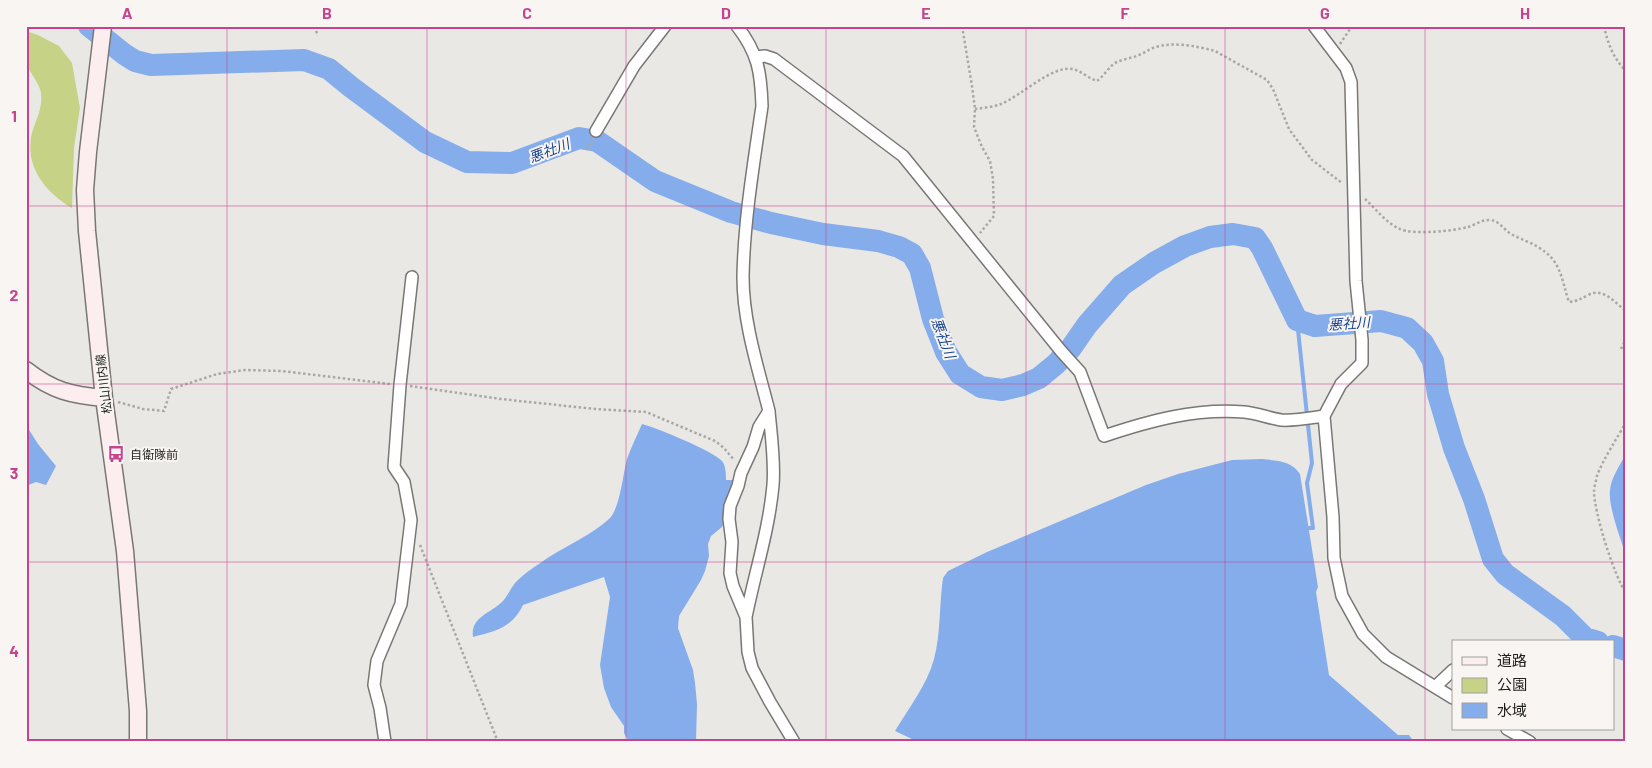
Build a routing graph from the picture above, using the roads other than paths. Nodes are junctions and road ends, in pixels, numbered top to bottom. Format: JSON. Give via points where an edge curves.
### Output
{"nodes":[{"id":1,"x":103,"y":26,"type":"edge"},
{"id":2,"x":665,"y":26,"type":"edge"},
{"id":3,"x":737,"y":26,"type":"edge"},
{"id":4,"x":1314,"y":26,"type":"edge"},
{"id":5,"x":756,"y":57,"type":"junction"},
{"id":6,"x":596,"y":131,"type":"dead end"},
{"id":7,"x":412,"y":277,"type":"dead end"},
{"id":8,"x":26,"y":370,"type":"edge"},
{"id":9,"x":104,"y":398,"type":"junction"},
{"id":10,"x":769,"y":411,"type":"junction"},
{"id":11,"x":1313,"y":418,"type":"junction"},
{"id":12,"x":746,"y":617,"type":"junction"},
{"id":13,"x":1452,"y":671,"type":"edge"},
{"id":14,"x":1435,"y":687,"type":"junction"},
{"id":15,"x":1452,"y":697,"type":"edge"},
{"id":16,"x":1508,"y":730,"type":"edge"},
{"id":17,"x":1517,"y":739,"type":"edge"},
{"id":18,"x":138,"y":742,"type":"edge"},
{"id":19,"x":385,"y":742,"type":"edge"},
{"id":20,"x":794,"y":742,"type":"edge"},
{"id":21,"x":1530,"y":742,"type":"edge"}],
"edges":[{"from":1,"to":9,"type":"main road","name":"松山川内線","via":[[85,190]]},
{"from":2,"to":6,"type":"street","via":[[634,66]]},
{"from":3,"to":5,"type":"street"},
{"from":4,"to":11,"type":"street","via":[[1346,68],[1351,82],[1356,281],[1362,363]]},
{"from":5,"to":10,"type":"street","via":[[762,106],[746,222],[743,278],[748,324]]},
{"from":5,"to":11,"type":"street","via":[[774,59],[903,156],[1074,364],[1084,381],[1104,436],[1188,413],[1244,412],[1281,420]]},
{"from":7,"to":19,"type":"street","via":[[394,467],[404,482],[411,520],[401,604],[376,661],[374,685]]},
{"from":8,"to":9,"type":"main road","via":[[65,393]]},
{"from":9,"to":18,"type":"main road","name":"松山川内線","via":[[125,551]]},
{"from":10,"to":12,"type":"street","via":[[773,482],[769,516]]},
{"from":10,"to":12,"type":"street","via":[[759,427],[730,506],[730,573]]},
{"from":11,"to":14,"type":"street","via":[[1333,517],[1334,558],[1342,596],[1363,634],[1386,657]]},
{"from":12,"to":20,"type":"street","via":[[752,668]]},
{"from":13,"to":14,"type":"street"},
{"from":14,"to":15,"type":"street"},
{"from":16,"to":17,"type":"street"},
{"from":17,"to":21,"type":"street"}]}
